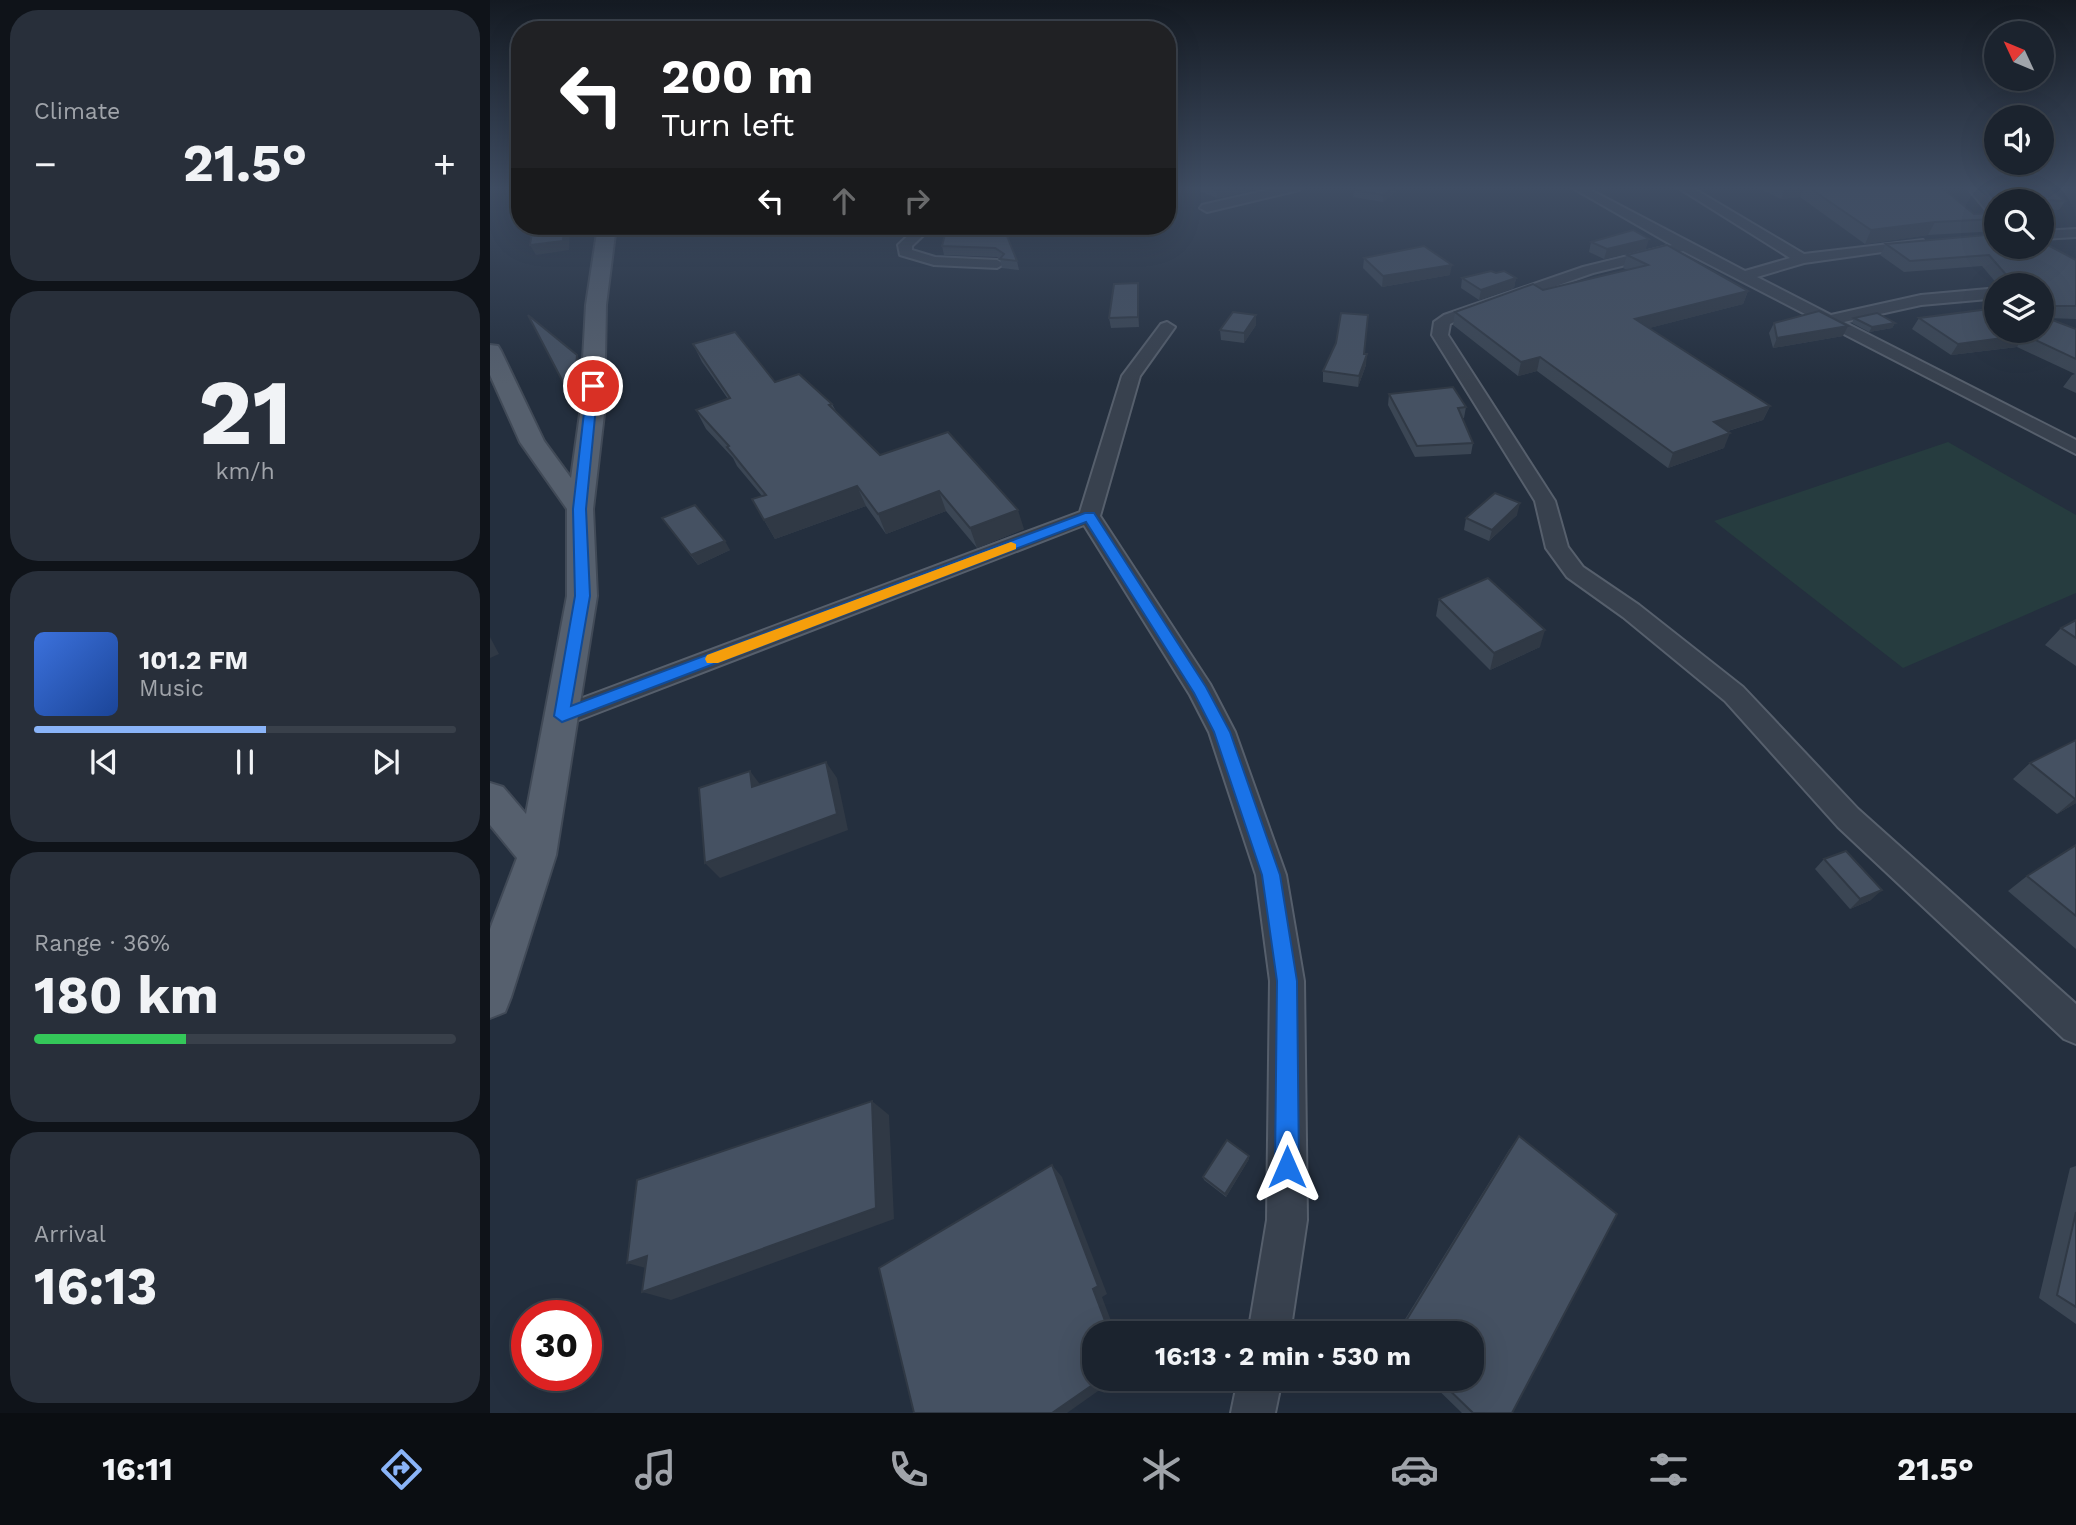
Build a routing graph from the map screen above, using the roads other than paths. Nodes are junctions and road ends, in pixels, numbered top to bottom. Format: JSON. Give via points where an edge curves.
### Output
{"nodes":[{"id":1,"x":603,"y":253,"type":"edge"},
{"id":2,"x":908,"y":253,"type":"edge"},
{"id":3,"x":1657,"y":253,"type":"edge"},
{"id":4,"x":1699,"y":253,"type":"edge"},
{"id":5,"x":1792,"y":253,"type":"edge"},
{"id":6,"x":1847,"y":253,"type":"edge"},
{"id":7,"x":1802,"y":259,"type":"junction"},
{"id":8,"x":997,"y":264,"type":"edge"},
{"id":9,"x":1744,"y":276,"type":"junction"},
{"id":10,"x":1984,"y":294,"type":"edge"},
{"id":11,"x":1831,"y":320,"type":"junction"},
{"id":12,"x":1167,"y":327,"type":"dead end"},
{"id":13,"x":490,"y":351,"type":"edge"},
{"id":14,"x":2076,"y":448,"type":"edge"},
{"id":15,"x":580,"y":509,"type":"junction"},
{"id":16,"x":1089,"y":516,"type":"junction"},
{"id":17,"x":562,"y":716,"type":"junction"},
{"id":18,"x":490,"y":798,"type":"edge"},
{"id":19,"x":537,"y":855,"type":"junction"},
{"id":20,"x":490,"y":997,"type":"edge"},
{"id":21,"x":2076,"y":1027,"type":"edge"},
{"id":22,"x":1271,"y":1321,"type":"edge"},
{"id":23,"x":1258,"y":1391,"type":"edge"},
{"id":24,"x":1253,"y":1413,"type":"edge"}],
"edges":[{"from":1,"to":15,"type":"main road"},
{"from":2,"to":8,"type":"street","via":[[934,261]]},
{"from":3,"to":21,"type":"street","via":[[1588,270],[1462,314],[1442,323],[1440,335],[1545,501],[1557,548],[1576,572],[1734,694],[1848,818]]},
{"from":4,"to":9,"type":"street"},
{"from":5,"to":7,"type":"street"},
{"from":6,"to":7,"type":"street"},
{"from":7,"to":9,"type":"street"},
{"from":9,"to":11,"type":"street"},
{"from":10,"to":11,"type":"street","via":[[1922,300]]},
{"from":11,"to":14,"type":"street"},
{"from":12,"to":16,"type":"street","via":[[1126,388]]},
{"from":13,"to":15,"type":"main road","via":[[532,442]]},
{"from":15,"to":17,"type":"main road","via":[[583,596]]},
{"from":16,"to":17,"type":"street"},
{"from":16,"to":22,"type":"street","via":[[1201,691],[1222,732],[1271,875],[1287,981],[1287,1220]]},
{"from":17,"to":19,"type":"main road"},
{"from":18,"to":19,"type":"main road"},
{"from":19,"to":20,"type":"main road"},
{"from":23,"to":24,"type":"street"}]}
